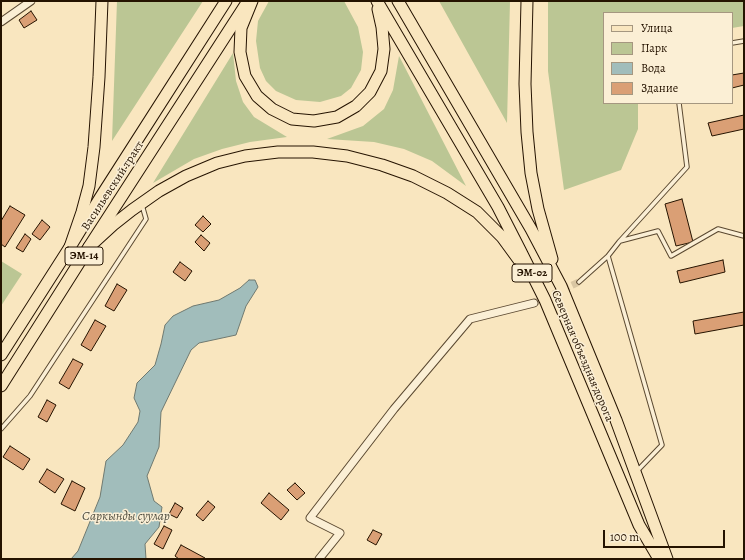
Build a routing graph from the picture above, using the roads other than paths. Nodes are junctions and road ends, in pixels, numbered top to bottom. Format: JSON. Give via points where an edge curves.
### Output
{"nodes":[{"id":1,"x":31,"y":1,"type":"edge"},
{"id":2,"x":102,"y":1,"type":"edge"},
{"id":3,"x":226,"y":1,"type":"edge"},
{"id":4,"x":248,"y":1,"type":"edge"},
{"id":5,"x":252,"y":1,"type":"edge"},
{"id":6,"x":376,"y":1,"type":"edge"},
{"id":7,"x":398,"y":1,"type":"edge"},
{"id":8,"x":526,"y":1,"type":"edge"},
{"id":9,"x":1,"y":22,"type":"edge"},
{"id":10,"x":744,"y":41,"type":"edge"},
{"id":11,"x":733,"y":43,"type":"edge"},
{"id":12,"x":679,"y":104,"type":"edge"},
{"id":13,"x":100,"y":198,"type":"junction"},
{"id":14,"x":141,"y":204,"type":"junction"},
{"id":15,"x":115,"y":207,"type":"junction"},
{"id":16,"x":744,"y":236,"type":"edge"},
{"id":17,"x":619,"y":242,"type":"junction"},
{"id":18,"x":70,"y":247,"type":"junction"},
{"id":19,"x":89,"y":247,"type":"junction"},
{"id":20,"x":608,"y":256,"type":"junction"},
{"id":21,"x":579,"y":282,"type":"tunnel mouth"},
{"id":22,"x":561,"y":286,"type":"junction"},
{"id":23,"x":545,"y":300,"type":"junction"},
{"id":24,"x":534,"y":303,"type":"tunnel mouth"},
{"id":25,"x":1,"y":355,"type":"edge"},
{"id":26,"x":1,"y":386,"type":"edge"},
{"id":27,"x":1,"y":430,"type":"edge"},
{"id":28,"x":636,"y":472,"type":"junction"},
{"id":29,"x":319,"y":559,"type":"edge"},
{"id":30,"x":659,"y":559,"type":"edge"},
{"id":31,"x":668,"y":559,"type":"edge"}],
"edges":[{"from":1,"to":9,"type":"street"},
{"from":2,"to":18,"type":"main road","via":[[94,146],[89,186]]},
{"from":3,"to":13,"type":"main road","name":"Васильевский тракт","number":"ЭМ-14"},
{"from":4,"to":15,"type":"main road","name":"Васильевский тракт","number":"ЭМ-14"},
{"from":5,"to":6,"type":"main road","via":[[242,28],[240,52],[245,76],[256,96],[272,109],[292,119],[314,121],[337,117],[356,106],[370,92],[381,71],[384,49]]},
{"from":6,"to":23,"type":"main road","name":"Северная объездная дорога","number":"ЭМ-02","via":[[498,207]]},
{"from":7,"to":22,"type":"main road","name":"Северная объездная дорога","number":"ЭМ-02","via":[[531,229]]},
{"from":8,"to":22,"type":"main road","via":[[525,84],[531,173],[538,209]]},
{"from":10,"to":11,"type":"lane"},
{"from":12,"to":17,"type":"lane","via":[[687,167]]},
{"from":13,"to":15,"type":"main road"},
{"from":13,"to":18,"type":"main road","name":"Васильевский тракт","number":"ЭМ-14"},
{"from":14,"to":19,"type":"main road"},
{"from":14,"to":23,"type":"main road","via":[[186,176],[217,163],[245,156],[278,152],[313,152],[347,156],[413,176],[477,212],[502,237]]},
{"from":14,"to":27,"type":"lane","via":[[146,219],[30,396]]},
{"from":15,"to":19,"type":"main road","name":"Васильевский тракт","number":"ЭМ-14"},
{"from":16,"to":17,"type":"lane","via":[[718,229],[671,256],[658,231]]},
{"from":17,"to":20,"type":"lane"},
{"from":18,"to":25,"type":"main road","name":"Васильевский тракт","number":"ЭМ-14"},
{"from":19,"to":26,"type":"main road","name":"Васильевский тракт","number":"ЭМ-14"},
{"from":20,"to":21,"type":"lane"},
{"from":20,"to":28,"type":"lane","via":[[662,445]]},
{"from":22,"to":28,"type":"main road","name":"Северная объездная дорога","number":"ЭМ-02"},
{"from":23,"to":30,"type":"main road","name":"Северная объездная дорога","number":"ЭМ-02","via":[[639,525]]},
{"from":24,"to":29,"type":"street","via":[[470,319],[399,403],[310,518],[340,533]]},
{"from":28,"to":31,"type":"main road","name":"Северная объездная дорога","number":"ЭМ-02"}]}
